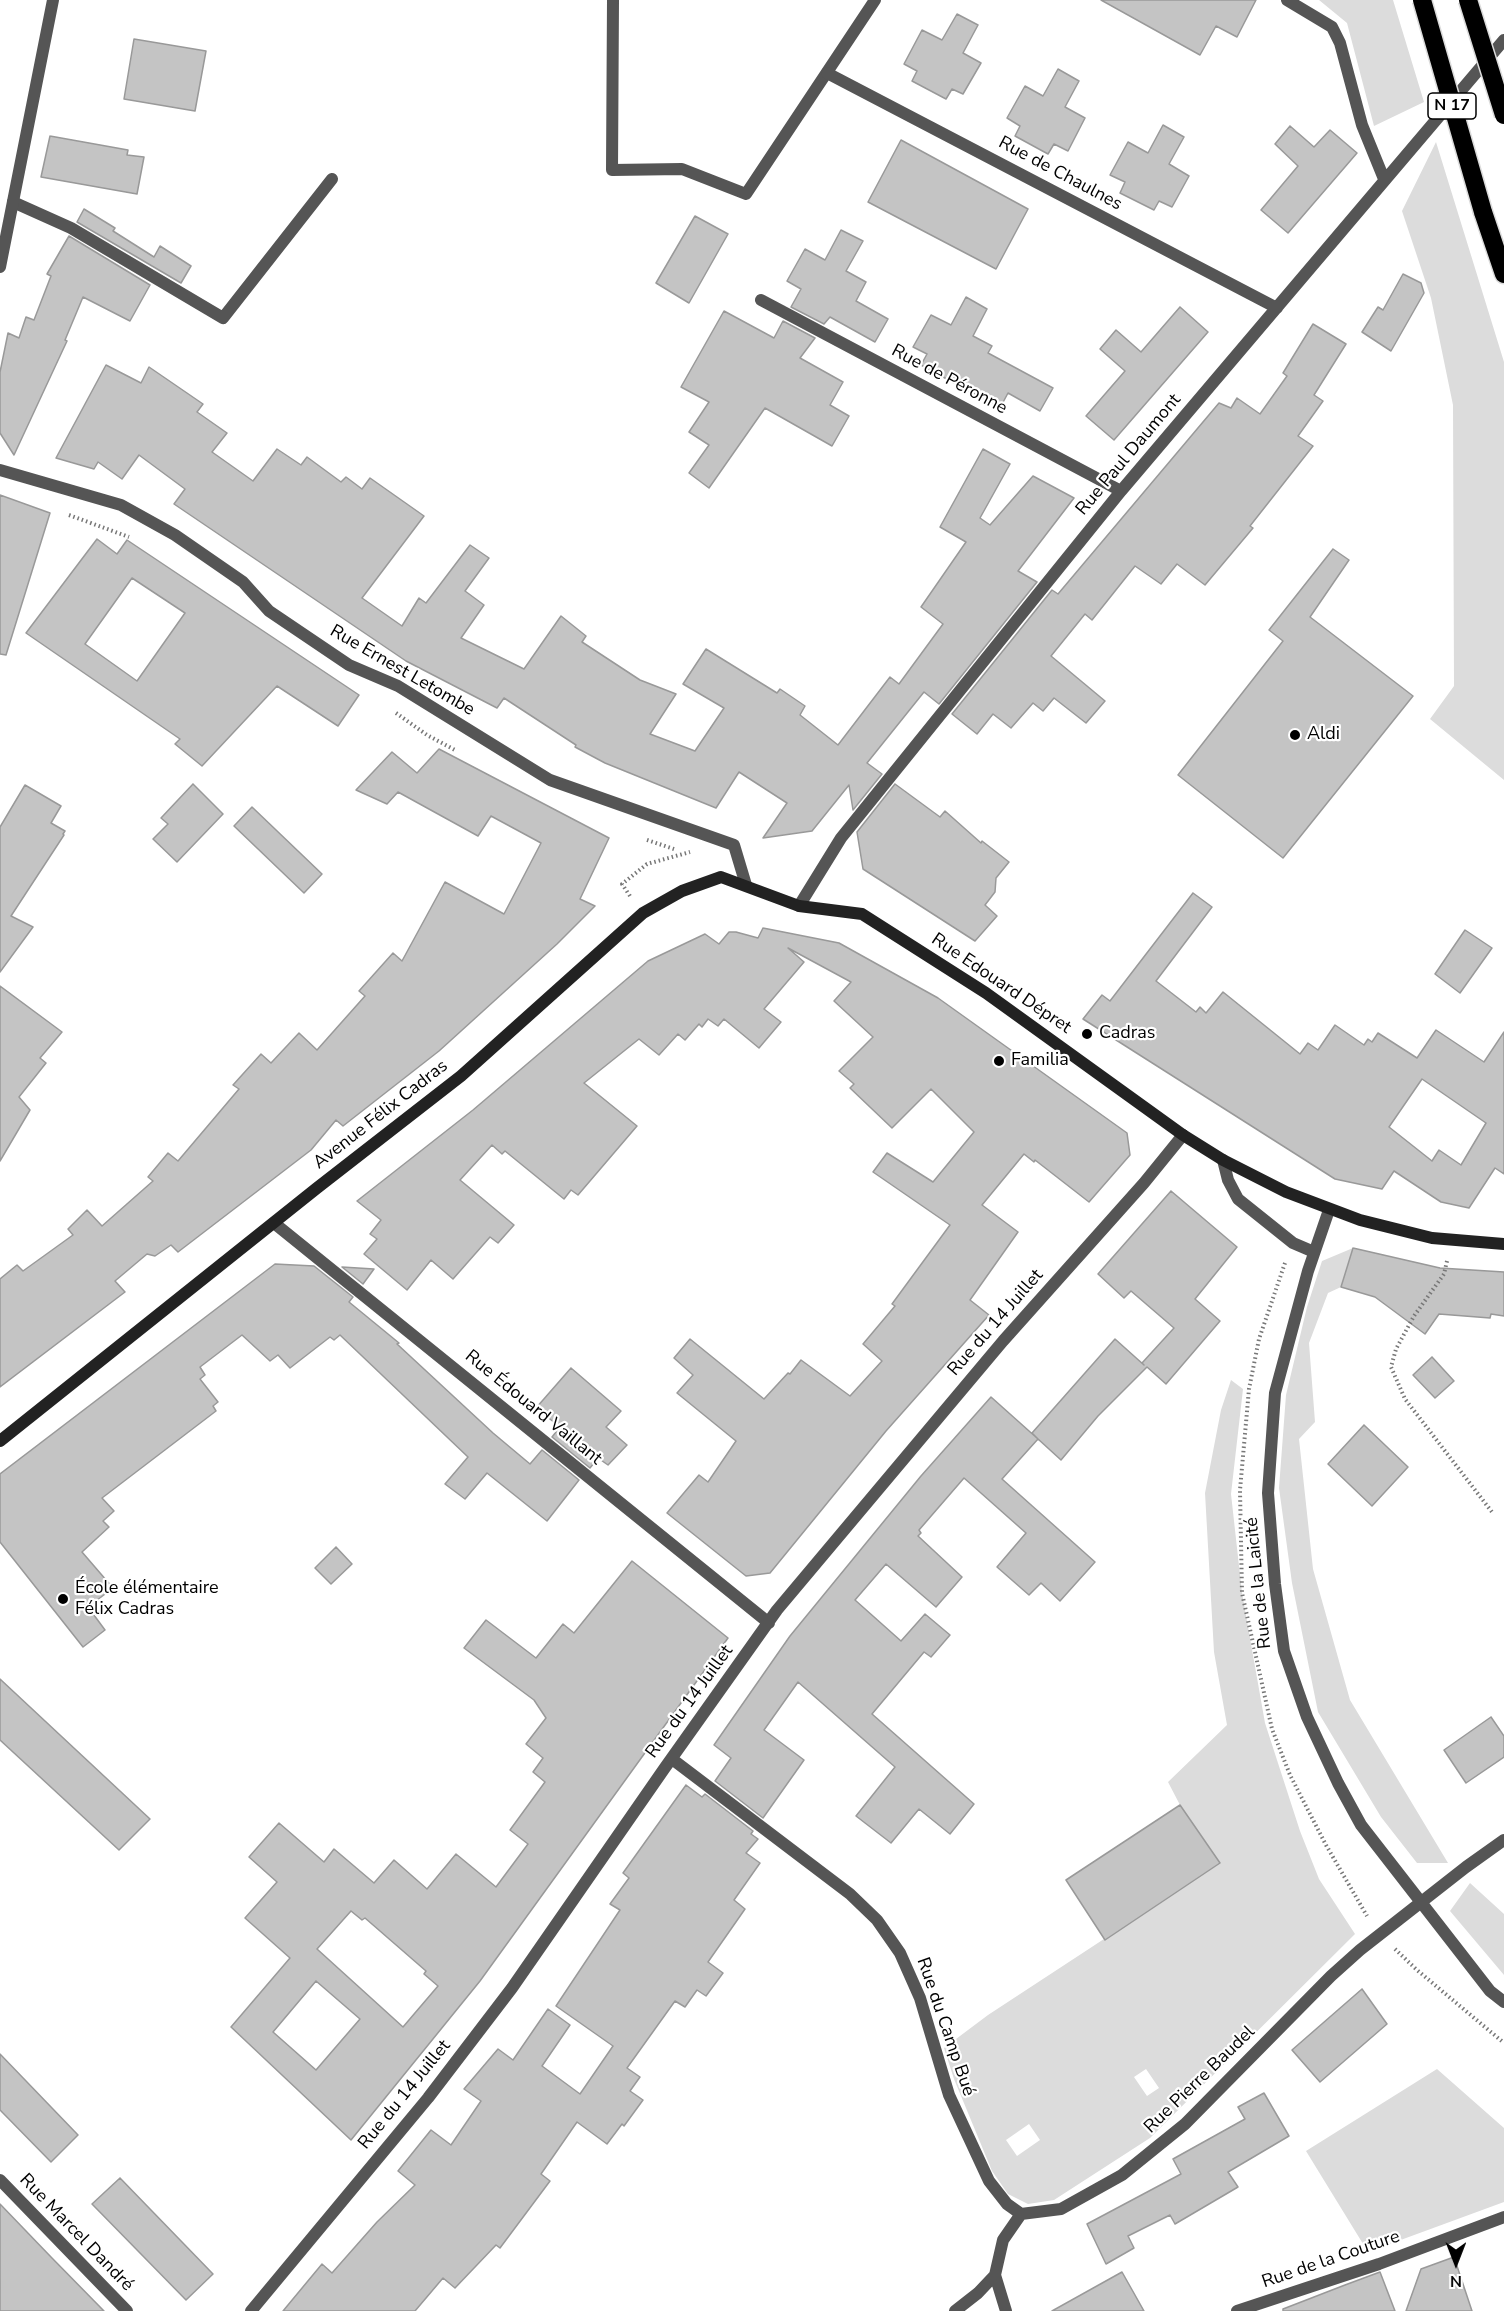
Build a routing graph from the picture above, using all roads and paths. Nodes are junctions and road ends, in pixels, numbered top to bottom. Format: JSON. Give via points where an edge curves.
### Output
{"nodes":[{"id":1,"x":53,"y":0,"type":"edge"},
{"id":2,"x":613,"y":0,"type":"edge"},
{"id":3,"x":873,"y":0,"type":"edge"},
{"id":4,"x":1287,"y":0,"type":"edge"},
{"id":5,"x":1422,"y":0,"type":"edge"},
{"id":6,"x":1468,"y":0,"type":"edge"},
{"id":7,"x":1504,"y":40,"type":"edge"},
{"id":8,"x":827,"y":73,"type":"junction"},
{"id":9,"x":1504,"y":115,"type":"edge"},
{"id":10,"x":332,"y":179,"type":"dead end"},
{"id":11,"x":1384,"y":179,"type":"junction"},
{"id":12,"x":13,"y":202,"type":"junction"},
{"id":13,"x":0,"y":267,"type":"edge"},
{"id":14,"x":1504,"y":274,"type":"edge"},
{"id":15,"x":761,"y":300,"type":"dead end"},
{"id":16,"x":1277,"y":308,"type":"junction"},
{"id":17,"x":0,"y":470,"type":"edge"},
{"id":18,"x":1120,"y":491,"type":"junction"},
{"id":19,"x":696,"y":832,"type":"junction"},
{"id":20,"x":746,"y":885,"type":"junction"},
{"id":21,"x":799,"y":906,"type":"junction"},
{"id":22,"x":643,"y":913,"type":"junction"},
{"id":23,"x":1183,"y":1135,"type":"junction"},
{"id":24,"x":1223,"y":1160,"type":"junction"},
{"id":25,"x":1329,"y":1210,"type":"junction"},
{"id":26,"x":274,"y":1223,"type":"junction"},
{"id":27,"x":1450,"y":1240,"type":"junction"},
{"id":28,"x":1504,"y":1244,"type":"edge"},
{"id":29,"x":1314,"y":1252,"type":"junction"},
{"id":30,"x":0,"y":1441,"type":"edge"},
{"id":31,"x":1492,"y":1512,"type":"dead end"},
{"id":32,"x":769,"y":1623,"type":"junction"},
{"id":33,"x":672,"y":1759,"type":"junction"},
{"id":34,"x":1504,"y":1840,"type":"edge"},
{"id":35,"x":1421,"y":1904,"type":"junction"},
{"id":36,"x":1504,"y":2002,"type":"edge"},
{"id":37,"x":0,"y":2180,"type":"edge"},
{"id":38,"x":1021,"y":2214,"type":"junction"},
{"id":39,"x":1504,"y":2217,"type":"edge"},
{"id":40,"x":995,"y":2275,"type":"junction"},
{"id":41,"x":127,"y":2311,"type":"edge"},
{"id":42,"x":251,"y":2311,"type":"edge"},
{"id":43,"x":955,"y":2311,"type":"edge"},
{"id":44,"x":1006,"y":2311,"type":"edge"},
{"id":45,"x":1237,"y":2311,"type":"edge"}],
"edges":[{"from":1,"to":12,"type":"street"},
{"from":2,"to":8,"type":"street","via":[[612,170],[682,168],[746,194]]},
{"from":3,"to":8,"type":"street"},
{"from":4,"to":11,"type":"street","via":[[1332,27],[1362,125]]},
{"from":5,"to":14,"type":"highway","number":"N 17","bridge":true},
{"from":6,"to":9,"type":"highway","number":"N 17","bridge":true},
{"from":7,"to":11,"type":"street","name":"Rue Paul Daumont"},
{"from":8,"to":16,"type":"street","name":"Rue de Chaulnes"},
{"from":10,"to":12,"type":"street","via":[[223,318],[71,228]]},
{"from":11,"to":16,"type":"street","name":"Rue Paul Daumont"},
{"from":12,"to":13,"type":"street"},
{"from":15,"to":18,"type":"street","name":"Rue de Péronne"},
{"from":16,"to":18,"type":"street","name":"Rue Paul Daumont"},
{"from":17,"to":19,"type":"street","name":"Rue Ernest Letombe","via":[[121,504],[243,582],[268,611],[350,665],[398,686],[550,780]]},
{"from":18,"to":21,"type":"street","name":"Rue Paul Daumont","via":[[841,838]]},
{"from":19,"to":20,"type":"street","name":"Rue Ernest Letombe","via":[[734,845]]},
{"from":19,"to":22,"type":"path","via":[[689,853],[647,864],[622,884]]},
{"from":20,"to":21,"type":"street","name":"Avenue Félix Cadras"},
{"from":20,"to":22,"type":"street","name":"Avenue Félix Cadras","via":[[722,877],[682,891]]},
{"from":21,"to":23,"type":"street","name":"Rue Edouard Dépret","via":[[862,914],[986,993]]},
{"from":22,"to":26,"type":"street","name":"Avenue Félix Cadras","via":[[461,1076]]},
{"from":23,"to":24,"type":"street","name":"Rue Edouard Dépret"},
{"from":23,"to":32,"type":"street","name":"Rue du 14 Juillet","via":[[995,1350]]},
{"from":24,"to":25,"type":"street","name":"Rue Edouard Dépret"},
{"from":24,"to":29,"type":"street","via":[[1238,1199],[1293,1243]]},
{"from":25,"to":27,"type":"street","name":"Rue Edouard Dépret"},
{"from":25,"to":29,"type":"street","name":"Rue de la Laicité"},
{"from":26,"to":30,"type":"street","name":"Avenue Félix Cadras"},
{"from":26,"to":32,"type":"street","name":"Rue Édouard Vaillant"},
{"from":27,"to":28,"type":"street","name":"Rue Edouard Dépret"},
{"from":27,"to":31,"type":"path","via":[[1444,1274],[1414,1316],[1391,1367],[1405,1399]]},
{"from":29,"to":35,"type":"street","name":"Rue de la Laicité","via":[[1275,1394],[1268,1493],[1284,1651],[1307,1717],[1342,1792],[1361,1826]]},
{"from":32,"to":33,"type":"street","name":"Rue du 14 Juillet"},
{"from":33,"to":38,"type":"street","name":"Rue du Camp Bué","via":[[850,1894],[877,1920],[900,1953],[920,1998],[949,2095],[989,2181],[1007,2204]]},
{"from":33,"to":42,"type":"street","name":"Rue du 14 Juillet","via":[[512,1988],[428,2098]]},
{"from":34,"to":35,"type":"street","name":"Rue Pierre Baudel"},
{"from":35,"to":36,"type":"street","name":"Rue de la Laicité","via":[[1490,1991]]},
{"from":35,"to":38,"type":"street","name":"Rue Pierre Baudel","via":[[1331,1976],[1185,2124],[1122,2175],[1061,2209]]},
{"from":37,"to":41,"type":"street","name":"Rue Marcel Dandré"},
{"from":38,"to":40,"type":"street","via":[[1003,2240]]},
{"from":39,"to":45,"type":"street","name":"Rue de la Couture"},
{"from":40,"to":43,"type":"street"},
{"from":40,"to":44,"type":"street"}]}
